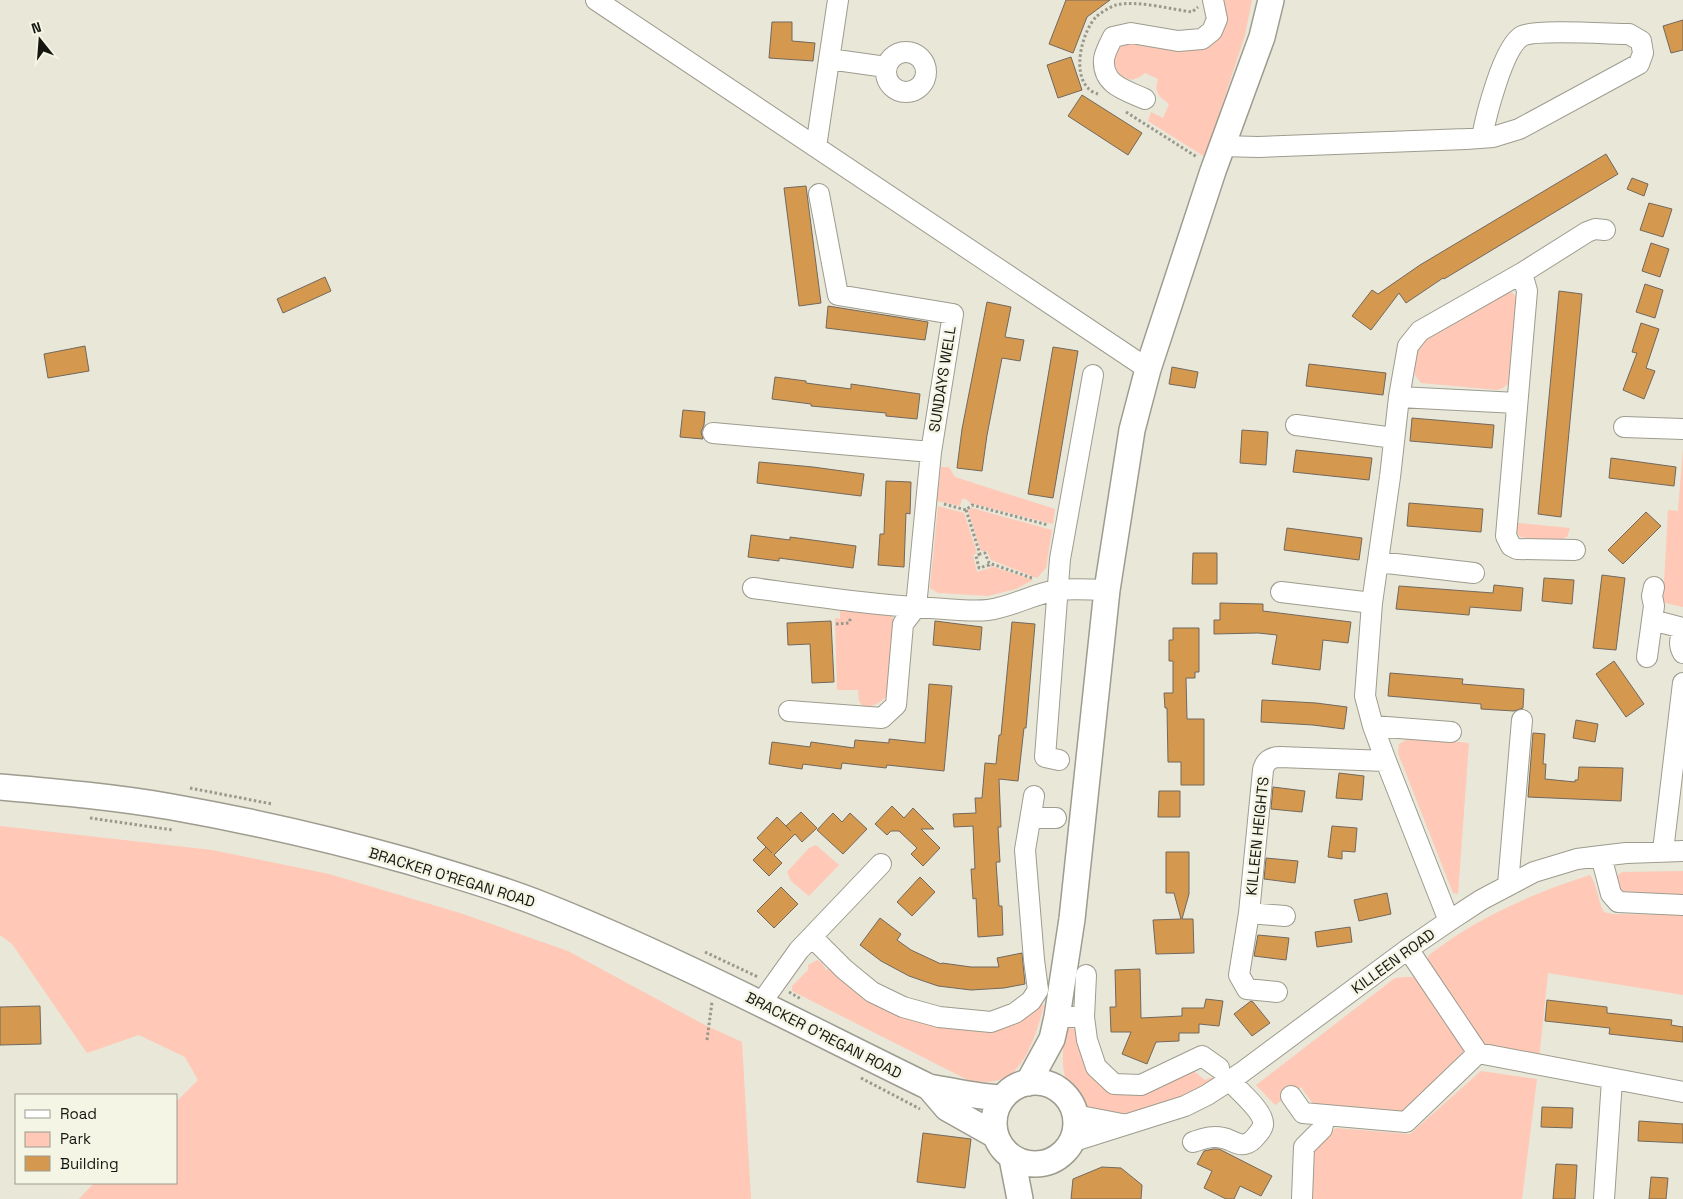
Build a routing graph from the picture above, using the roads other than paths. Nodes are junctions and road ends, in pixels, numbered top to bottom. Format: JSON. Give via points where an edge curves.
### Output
{"nodes":[{"id":1,"x":596,"y":0,"type":"edge"},
{"id":2,"x":838,"y":0,"type":"edge"},
{"id":3,"x":1213,"y":0,"type":"edge"},
{"id":4,"x":1271,"y":0,"type":"edge"},
{"id":5,"x":829,"y":59,"type":"junction"},
{"id":6,"x":886,"y":68,"type":"dead end"},
{"id":7,"x":1145,"y":99,"type":"dead end"},
{"id":8,"x":1482,"y":137,"type":"junction"},
{"id":9,"x":816,"y":147,"type":"junction"},
{"id":10,"x":1218,"y":157,"type":"junction"},
{"id":11,"x":819,"y":194,"type":"dead end"},
{"id":12,"x":1605,"y":230,"type":"dead end"},
{"id":13,"x":1522,"y":273,"type":"junction"},
{"id":14,"x":1148,"y":369,"type":"junction"},
{"id":15,"x":1093,"y":375,"type":"dead end"},
{"id":16,"x":1399,"y":397,"type":"junction"},
{"id":17,"x":1517,"y":403,"type":"junction"},
{"id":18,"x":1296,"y":425,"type":"dead end"},
{"id":19,"x":1624,"y":427,"type":"dead end"},
{"id":20,"x":1683,"y":429,"type":"edge"},
{"id":21,"x":713,"y":433,"type":"dead end"},
{"id":22,"x":1394,"y":438,"type":"junction"},
{"id":23,"x":931,"y":452,"type":"junction"},
{"id":24,"x":1575,"y":550,"type":"dead end"},
{"id":25,"x":1378,"y":562,"type":"junction"},
{"id":26,"x":1474,"y":573,"type":"dead end"},
{"id":27,"x":1654,"y":587,"type":"dead end"},
{"id":28,"x":753,"y":588,"type":"dead end"},
{"id":29,"x":1058,"y":590,"type":"junction"},
{"id":30,"x":1107,"y":590,"type":"junction"},
{"id":31,"x":1281,"y":592,"type":"dead end"},
{"id":32,"x":1372,"y":603,"type":"junction"},
{"id":33,"x":916,"y":607,"type":"junction"},
{"id":34,"x":1652,"y":620,"type":"junction"},
{"id":35,"x":1683,"y":628,"type":"edge"},
{"id":36,"x":1683,"y":633,"type":"edge"},
{"id":37,"x":1683,"y":653,"type":"edge"},
{"id":38,"x":1647,"y":657,"type":"dead end"},
{"id":39,"x":1683,"y":683,"type":"edge"},
{"id":40,"x":789,"y":711,"type":"dead end"},
{"id":41,"x":1522,"y":720,"type":"dead end"},
{"id":42,"x":1373,"y":726,"type":"junction"},
{"id":43,"x":1451,"y":732,"type":"dead end"},
{"id":44,"x":1059,"y":760,"type":"dead end"},
{"id":45,"x":1386,"y":761,"type":"junction"},
{"id":46,"x":0,"y":787,"type":"edge"},
{"id":47,"x":1034,"y":796,"type":"dead end"},
{"id":48,"x":1031,"y":818,"type":"junction"},
{"id":49,"x":1056,"y":818,"type":"dead end"},
{"id":50,"x":1683,"y":850,"type":"edge"},
{"id":51,"x":1663,"y":851,"type":"junction"},
{"id":52,"x":1601,"y":856,"type":"junction"},
{"id":53,"x":881,"y":864,"type":"dead end"},
{"id":54,"x":1508,"y":885,"type":"junction"},
{"id":55,"x":1683,"y":905,"type":"edge"},
{"id":56,"x":1249,"y":913,"type":"junction"},
{"id":57,"x":1285,"y":916,"type":"dead end"},
{"id":58,"x":1449,"y":920,"type":"junction"},
{"id":59,"x":812,"y":937,"type":"junction"},
{"id":60,"x":1408,"y":949,"type":"junction"},
{"id":61,"x":1086,"y":975,"type":"dead end"},
{"id":62,"x":1276,"y":992,"type":"dead end"},
{"id":63,"x":761,"y":1003,"type":"junction"},
{"id":64,"x":1084,"y":1017,"type":"junction"},
{"id":65,"x":1055,"y":1028,"type":"junction"},
{"id":66,"x":1478,"y":1053,"type":"junction"},
{"id":67,"x":1224,"y":1074,"type":"junction"},
{"id":68,"x":1612,"y":1080,"type":"junction"},
{"id":69,"x":1028,"y":1083,"type":"junction"},
{"id":70,"x":928,"y":1087,"type":"junction"},
{"id":71,"x":1056,"y":1088,"type":"junction"},
{"id":72,"x":1683,"y":1092,"type":"edge"},
{"id":73,"x":1291,"y":1096,"type":"dead end"},
{"id":74,"x":1002,"y":1098,"type":"junction"},
{"id":75,"x":1075,"y":1115,"type":"junction"},
{"id":76,"x":1325,"y":1116,"type":"junction"},
{"id":77,"x":1123,"y":1124,"type":"junction"},
{"id":78,"x":996,"y":1135,"type":"junction"},
{"id":79,"x":1071,"y":1142,"type":"junction"},
{"id":80,"x":1193,"y":1142,"type":"dead end"},
{"id":81,"x":1012,"y":1158,"type":"junction"},
{"id":82,"x":1042,"y":1163,"type":"junction"},
{"id":83,"x":1022,"y":1199,"type":"edge"},
{"id":84,"x":1302,"y":1199,"type":"edge"},
{"id":85,"x":1604,"y":1199,"type":"edge"}],
"edges":[{"from":1,"to":9,"type":"street"},
{"from":2,"to":5,"type":"street"},
{"from":3,"to":7,"type":"street","via":[[1218,19],[1202,40],[1178,41],[1130,33],[1113,37],[1104,58],[1105,73],[1112,84]]},
{"from":4,"to":10,"type":"main road","via":[[1262,37]]},
{"from":5,"to":6,"type":"street"},
{"from":5,"to":9,"type":"street"},
{"from":8,"to":8,"type":"street","via":[[1519,129],[1639,64],[1643,53],[1640,41],[1629,34],[1545,33],[1522,36],[1508,55],[1486,113]]},
{"from":8,"to":10,"type":"street","via":[[1258,147]]},
{"from":9,"to":14,"type":"street"},
{"from":10,"to":14,"type":"main road"},
{"from":11,"to":23,"type":"street","name":"SUNDAYS WELL","via":[[838,295],[953,314]]},
{"from":12,"to":13,"type":"street","via":[[1587,232]]},
{"from":13,"to":16,"type":"street","via":[[1420,331],[1408,346]]},
{"from":13,"to":17,"type":"street","via":[[1526,291]]},
{"from":14,"to":30,"type":"main road","via":[[1132,430]]},
{"from":15,"to":29,"type":"street","via":[[1060,559]]},
{"from":16,"to":17,"type":"street"},
{"from":16,"to":22,"type":"street"},
{"from":17,"to":24,"type":"street","via":[[1506,529],[1508,541],[1517,549]]},
{"from":18,"to":22,"type":"street"},
{"from":19,"to":20,"type":"street"},
{"from":21,"to":23,"type":"street","name":"SUNDAYS WELL"},
{"from":22,"to":25,"type":"street"},
{"from":23,"to":33,"type":"street","name":"SUNDAYS WELL"},
{"from":25,"to":26,"type":"street"},
{"from":25,"to":32,"type":"street"},
{"from":27,"to":34,"type":"street"},
{"from":28,"to":33,"type":"street"},
{"from":29,"to":30,"type":"street"},
{"from":29,"to":33,"type":"street","via":[[1012,606],[988,610]]},
{"from":29,"to":44,"type":"street","via":[[1045,757]]},
{"from":30,"to":65,"type":"main road","via":[[1072,919]]},
{"from":31,"to":32,"type":"street"},
{"from":32,"to":42,"type":"street","via":[[1365,696]]},
{"from":33,"to":40,"type":"street","name":"SUNDAYS WELL","via":[[904,624],[896,705],[882,718]]},
{"from":34,"to":35,"type":"street"},
{"from":34,"to":38,"type":"street"},
{"from":36,"to":37,"type":"street","via":[[1680,646]]},
{"from":39,"to":51,"type":"street"},
{"from":41,"to":54,"type":"street"},
{"from":42,"to":43,"type":"street"},
{"from":42,"to":45,"type":"street"},
{"from":45,"to":56,"type":"street","name":"KILLEEN HEIGHTS","via":[[1280,757],[1266,763]]},
{"from":45,"to":58,"type":"street"},
{"from":46,"to":63,"type":"main road","name":"BRACKER O'REGAN ROAD","via":[[170,807],[284,829],[380,853],[534,902],[684,966],[716,998]]},
{"from":47,"to":48,"type":"street"},
{"from":48,"to":49,"type":"street"},
{"from":48,"to":59,"type":"street","via":[[1025,850],[1038,990],[1031,1001],[1015,1013],[991,1022],[939,1017],[903,1007],[872,992]]},
{"from":50,"to":51,"type":"street","name":"KILLEEN ROAD"},
{"from":51,"to":52,"type":"street","name":"KILLEEN ROAD"},
{"from":52,"to":54,"type":"street","name":"KILLEEN ROAD","via":[[1553,866]]},
{"from":52,"to":55,"type":"street","via":[[1611,894],[1618,902]]},
{"from":53,"to":59,"type":"street"},
{"from":54,"to":58,"type":"street","name":"KILLEEN ROAD"},
{"from":56,"to":57,"type":"street","name":"KILLEEN HEIGHTS"},
{"from":56,"to":62,"type":"street","name":"KILLEEN HEIGHTS","via":[[1239,975],[1247,989]]},
{"from":58,"to":60,"type":"street","name":"KILLEEN ROAD"},
{"from":59,"to":63,"type":"street","via":[[781,973]]},
{"from":60,"to":66,"type":"street"},
{"from":60,"to":67,"type":"street","name":"KILLEEN ROAD"},
{"from":61,"to":64,"type":"street"},
{"from":63,"to":70,"type":"main road","name":"BRACKER O'REGAN ROAD"},
{"from":64,"to":65,"type":"street"},
{"from":64,"to":67,"type":"street","via":[[1096,1067],[1114,1084],[1141,1085],[1202,1056]]},
{"from":65,"to":69,"type":"main road"},
{"from":65,"to":71,"type":"main road"},
{"from":66,"to":68,"type":"street"},
{"from":66,"to":76,"type":"street","via":[[1406,1122]]},
{"from":67,"to":77,"type":"street","name":"KILLEEN ROAD","via":[[1207,1095],[1185,1106]]},
{"from":67,"to":80,"type":"street","via":[[1260,1112],[1263,1126],[1254,1140],[1245,1144],[1215,1137]]},
{"from":68,"to":72,"type":"street"},
{"from":68,"to":85,"type":"street"},
{"from":69,"to":71,"type":"main road"},
{"from":69,"to":74,"type":"main road","via":[[1016,1087]]},
{"from":70,"to":74,"type":"main road","name":"BRACKER O'REGAN ROAD","via":[[970,1096]]},
{"from":70,"to":78,"type":"main road","name":"BRACKER O'REGAN ROAD","via":[[947,1108]]},
{"from":71,"to":75,"type":"main road","via":[[1068,1099]]},
{"from":73,"to":76,"type":"street","via":[[1303,1113]]},
{"from":74,"to":78,"type":"main road","via":[[994,1115]]},
{"from":75,"to":77,"type":"street"},
{"from":75,"to":79,"type":"main road"},
{"from":76,"to":84,"type":"street","via":[[1322,1129],[1304,1147]]},
{"from":77,"to":79,"type":"street","name":"KILLEEN ROAD"},
{"from":78,"to":81,"type":"main road","via":[[1000,1146]]},
{"from":79,"to":82,"type":"main road","via":[[1063,1153]]},
{"from":81,"to":82,"type":"main road","via":[[1026,1163]]},
{"from":81,"to":83,"type":"main road"},
{"from":82,"to":83,"type":"main road"}]}
